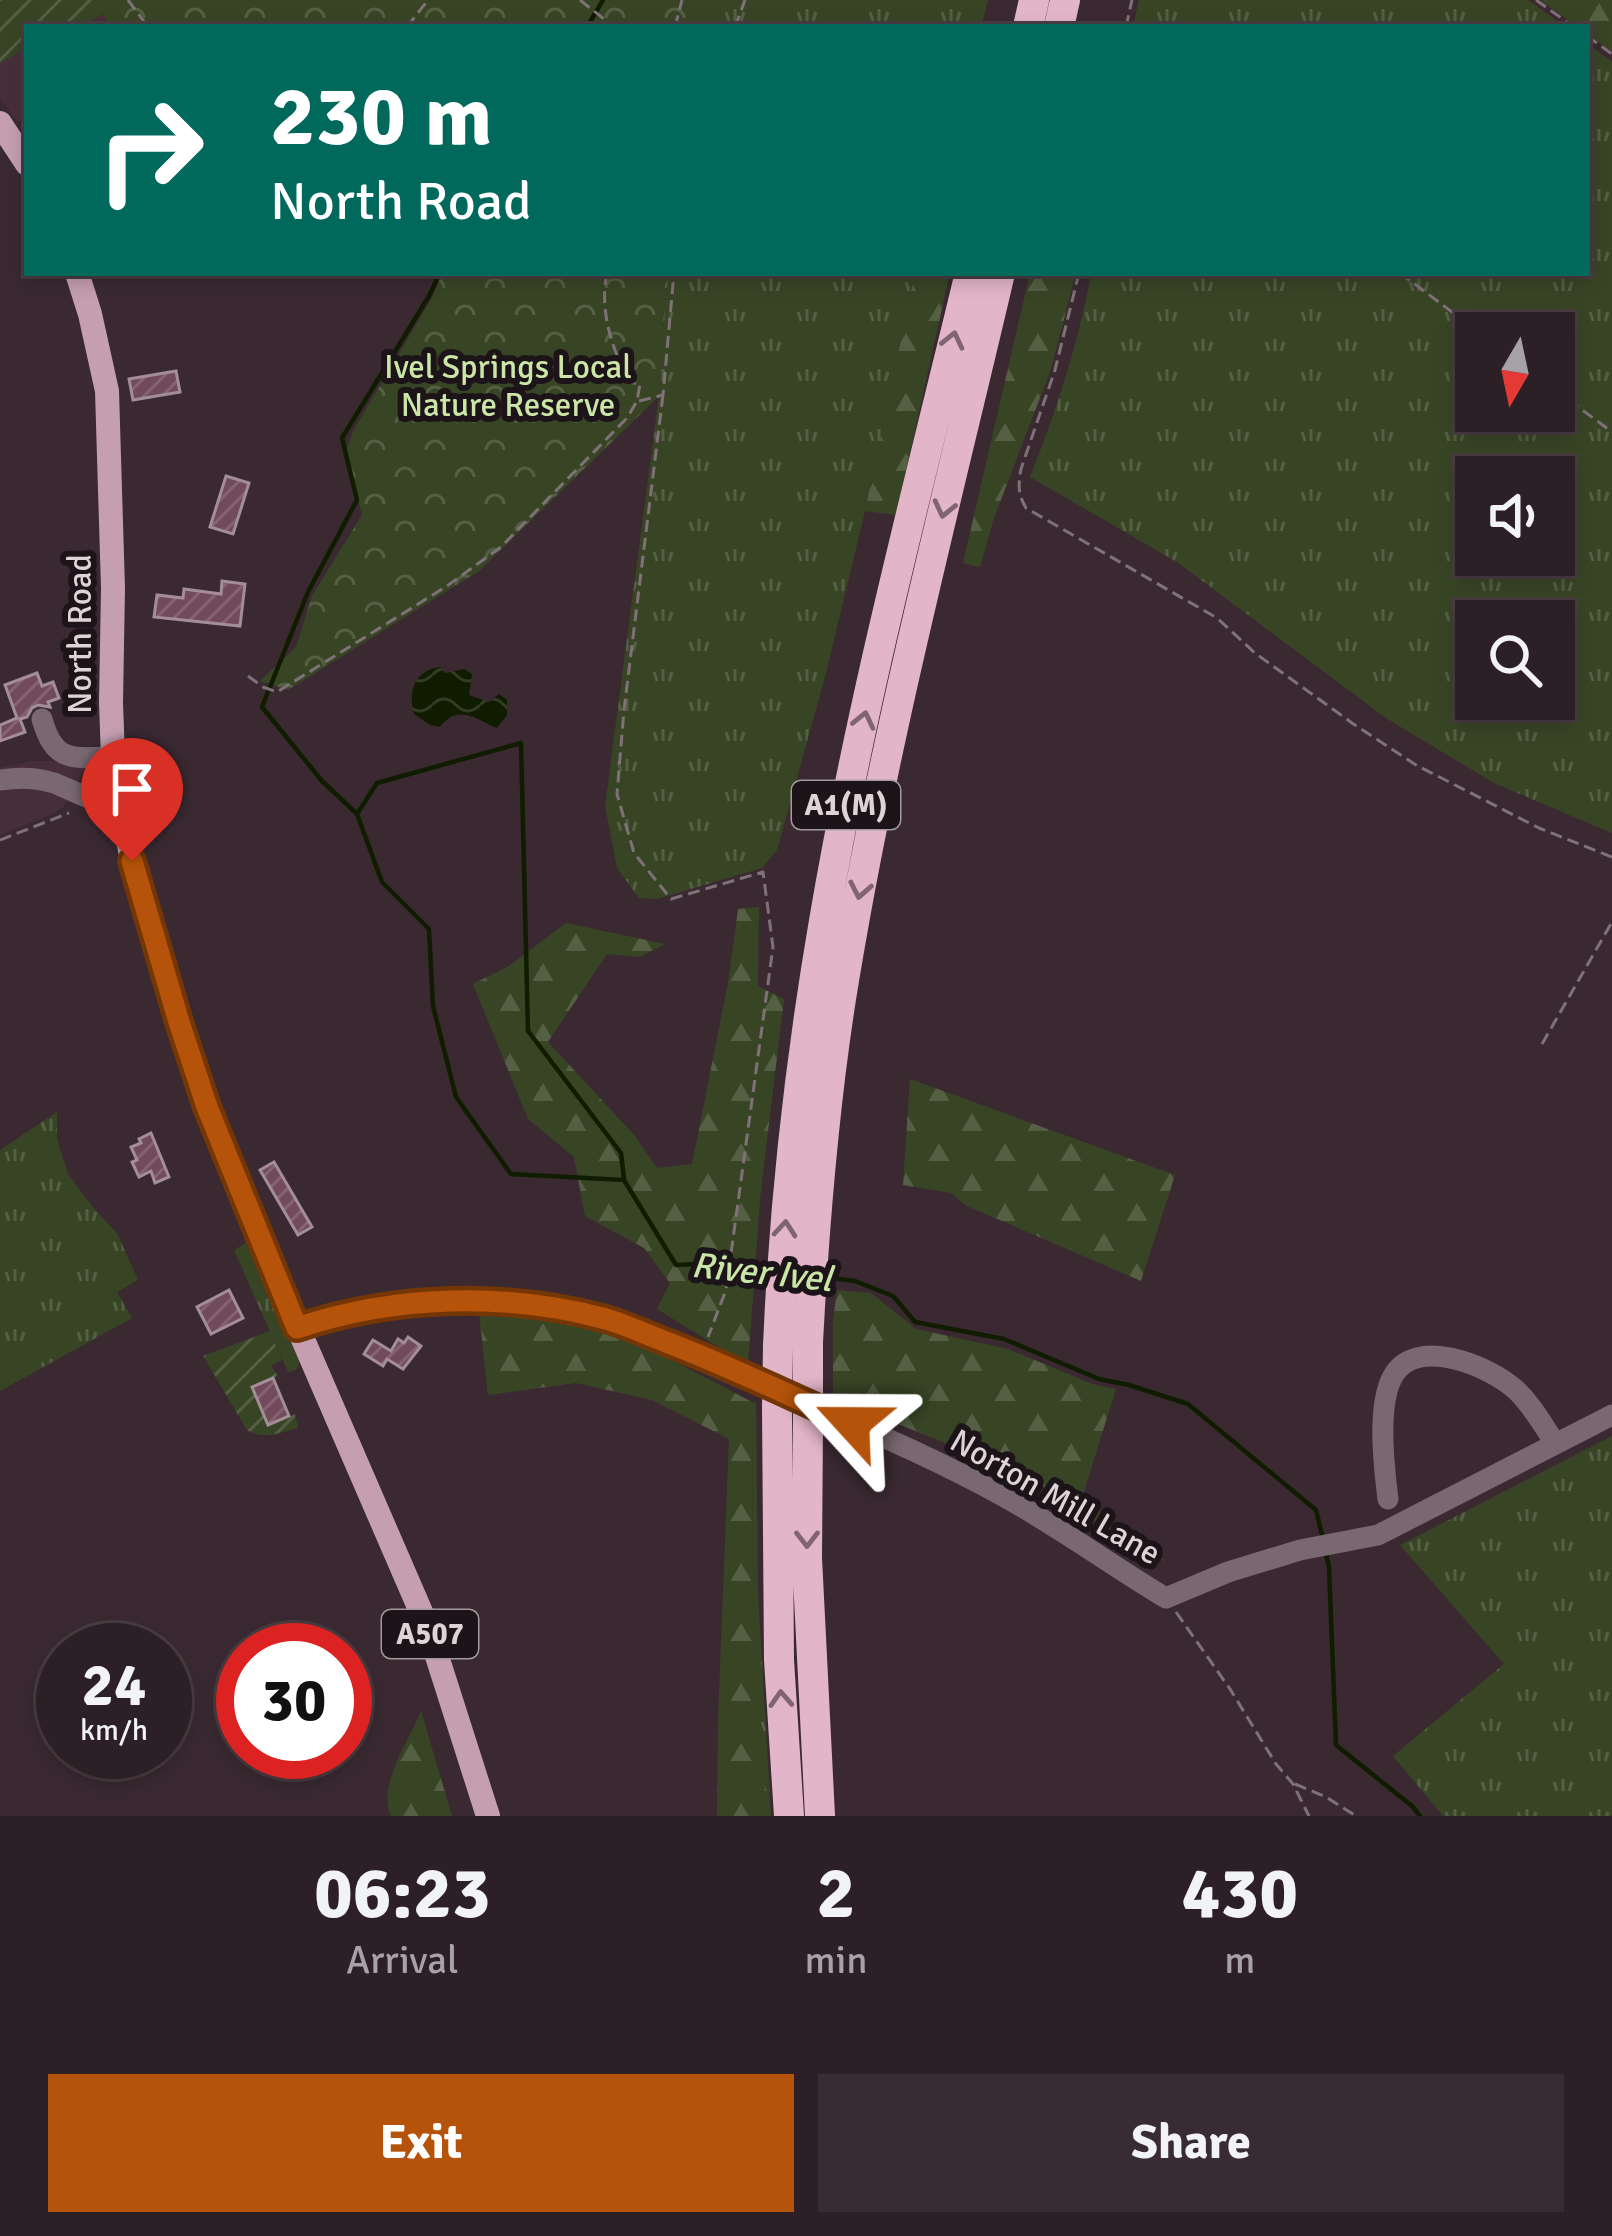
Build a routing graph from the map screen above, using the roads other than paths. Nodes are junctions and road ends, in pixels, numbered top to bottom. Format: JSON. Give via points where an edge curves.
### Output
{"nodes":[{"id":1,"x":0,"y":123,"type":"edge"},
{"id":2,"x":24,"y":159,"type":"edge"},
{"id":3,"x":78,"y":276,"type":"edge"},
{"id":4,"x":969,"y":276,"type":"edge"},
{"id":5,"x":999,"y":276,"type":"edge"},
{"id":6,"x":41,"y":718,"type":"dead end"},
{"id":7,"x":113,"y":757,"type":"junction"},
{"id":8,"x":0,"y":780,"type":"edge"},
{"id":9,"x":120,"y":801,"type":"junction"},
{"id":10,"x":297,"y":1328,"type":"junction"},
{"id":11,"x":793,"y":1344,"type":"junction"},
{"id":12,"x":1612,"y":1414,"type":"edge"},
{"id":13,"x":1555,"y":1443,"type":"junction"},
{"id":14,"x":1388,"y":1498,"type":"dead end"},
{"id":15,"x":488,"y":1816,"type":"edge"},
{"id":16,"x":789,"y":1816,"type":"edge"},
{"id":17,"x":820,"y":1816,"type":"edge"}],
"edges":[{"from":1,"to":2,"type":"main road"},
{"from":3,"to":7,"type":"main road","name":"North Road","number":"A507","via":[[107,391]]},
{"from":11,"to":4,"type":"highway","number":"A1(M)","one_way":true,"via":[[784,1233],[823,923]]},
{"from":5,"to":11,"type":"highway","number":"A1(M)","one_way":true,"via":[[881,779]]},
{"from":6,"to":7,"type":"street","via":[[48,742],[66,756]]},
{"from":7,"to":9,"type":"main road","name":"North Road","number":"A507"},
{"from":8,"to":9,"type":"street","via":[[34,778],[93,802]]},
{"from":9,"to":10,"type":"main road","name":"North Road","number":"A507","via":[[207,1107]]},
{"from":10,"to":13,"type":"street","name":"Norton Mill Lane","via":[[467,1299],[611,1320],[1005,1497],[1166,1598],[1228,1572],[1378,1535]]},
{"from":10,"to":15,"type":"main road","name":"North Road","number":"A507","via":[[428,1628]]},
{"from":16,"to":11,"type":"highway","number":"A1(M)","one_way":true,"bridge":true,"via":[[777,1408]]},
{"from":11,"to":17,"type":"highway","number":"A1(M)","one_way":true,"bridge":true,"via":[[808,1422],[806,1558]]},
{"from":12,"to":13,"type":"street"},
{"from":13,"to":14,"type":"street","via":[[1498,1376],[1449,1358],[1420,1358],[1397,1370],[1387,1391]]}]}
